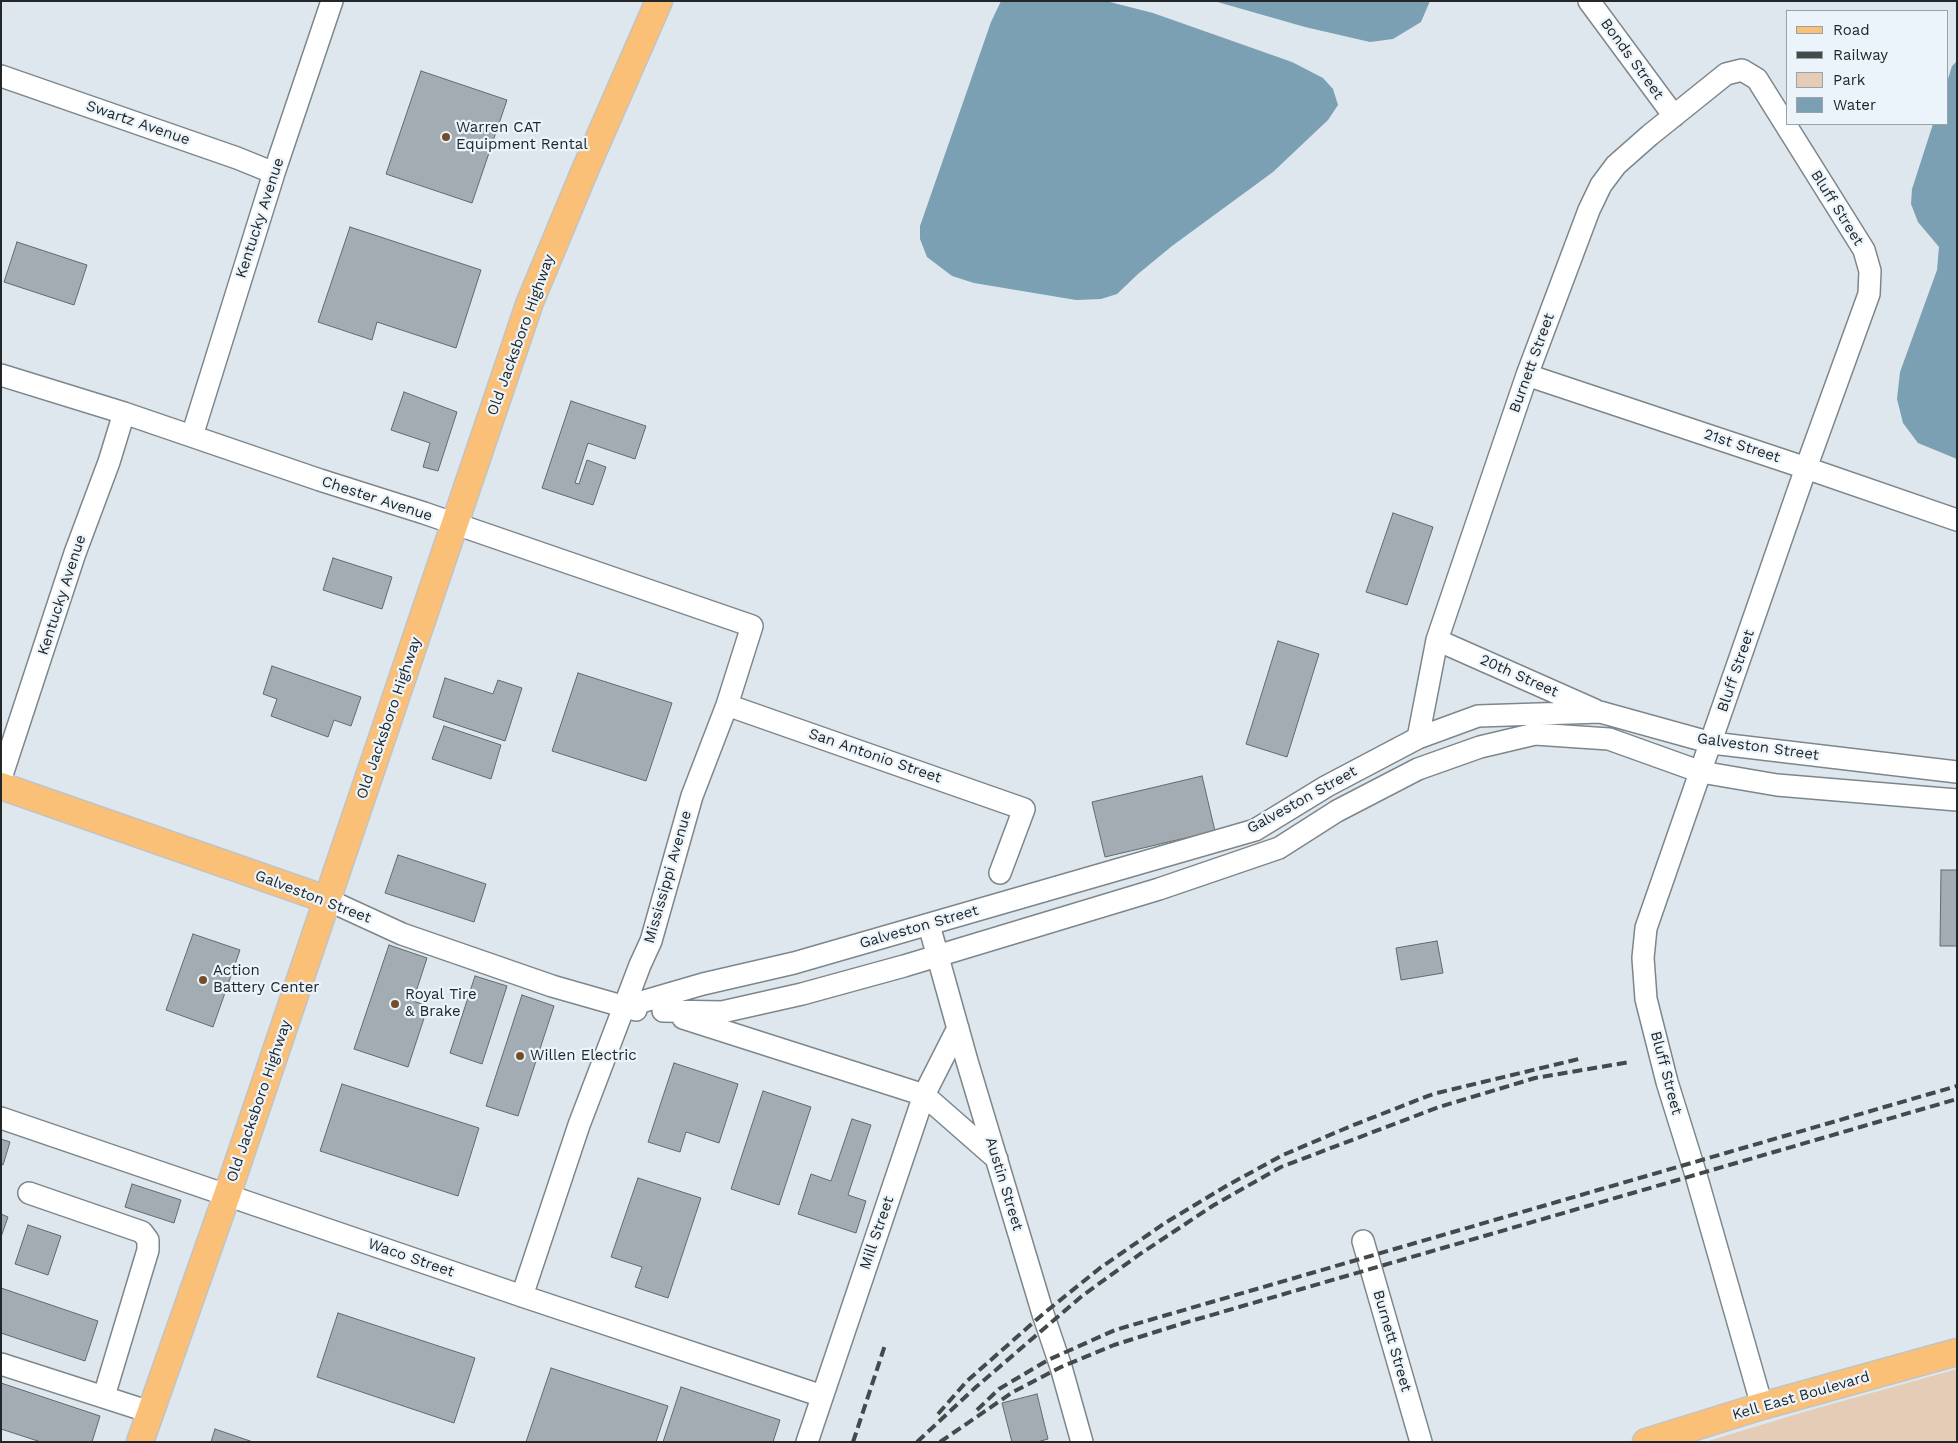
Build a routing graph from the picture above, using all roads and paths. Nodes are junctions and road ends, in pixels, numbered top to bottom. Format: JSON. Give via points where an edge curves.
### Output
{"nodes":[{"id":1,"x":332,"y":1,"type":"edge"},
{"id":2,"x":659,"y":1,"type":"edge"},
{"id":3,"x":1589,"y":1,"type":"edge"},
{"id":4,"x":1,"y":76,"type":"edge"},
{"id":5,"x":1757,"y":79,"type":"joint"},
{"id":6,"x":1674,"y":116,"type":"junction"},
{"id":7,"x":274,"y":173,"type":"junction"},
{"id":8,"x":1,"y":375,"type":"edge"},
{"id":9,"x":1527,"y":375,"type":"junction"},
{"id":10,"x":124,"y":413,"type":"junction"},
{"id":11,"x":192,"y":436,"type":"junction"},
{"id":12,"x":1806,"y":468,"type":"junction"},
{"id":13,"x":1957,"y":520,"type":"edge"},
{"id":14,"x":455,"y":524,"type":"junction"},
{"id":15,"x":752,"y":626,"type":"joint"},
{"id":16,"x":1437,"y":640,"type":"junction"},
{"id":17,"x":726,"y":705,"type":"junction"},
{"id":18,"x":1600,"y":712,"type":"junction"},
{"id":19,"x":1418,"y":738,"type":"junction"},
{"id":20,"x":1712,"y":743,"type":"junction"},
{"id":21,"x":1701,"y":772,"type":"junction"},
{"id":22,"x":1957,"y":772,"type":"edge"},
{"id":23,"x":1,"y":778,"type":"edge"},
{"id":24,"x":1,"y":786,"type":"edge"},
{"id":25,"x":1957,"y":800,"type":"edge"},
{"id":26,"x":1000,"y":873,"type":"dead end"},
{"id":27,"x":328,"y":900,"type":"junction"},
{"id":28,"x":929,"y":925,"type":"junction"},
{"id":29,"x":939,"y":956,"type":"junction"},
{"id":30,"x":624,"y":1007,"type":"junction"},
{"id":31,"x":663,"y":1011,"type":"junction"},
{"id":32,"x":958,"y":1028,"type":"junction"},
{"id":33,"x":924,"y":1095,"type":"junction"},
{"id":34,"x":1,"y":1118,"type":"edge"},
{"id":35,"x":997,"y":1159,"type":"junction"},
{"id":36,"x":28,"y":1193,"type":"dead end"},
{"id":37,"x":227,"y":1195,"type":"junction"},
{"id":38,"x":1363,"y":1240,"type":"dead end"},
{"id":39,"x":522,"y":1296,"type":"junction"},
{"id":40,"x":1957,"y":1352,"type":"edge"},
{"id":41,"x":1,"y":1364,"type":"edge"},
{"id":42,"x":104,"y":1396,"type":"junction"},
{"id":43,"x":822,"y":1396,"type":"junction"},
{"id":44,"x":1762,"y":1406,"type":"junction"},
{"id":45,"x":150,"y":1412,"type":"junction"},
{"id":46,"x":140,"y":1442,"type":"edge"},
{"id":47,"x":806,"y":1442,"type":"edge"},
{"id":48,"x":1082,"y":1442,"type":"edge"},
{"id":49,"x":1421,"y":1442,"type":"edge"},
{"id":50,"x":1646,"y":1442,"type":"edge"}],
"edges":[{"from":1,"to":7,"type":"street","name":"Kentucky Avenue"},
{"from":2,"to":14,"type":"main road","name":"Old Jacksboro Highway","via":[[530,302]]},
{"from":3,"to":6,"type":"street","name":"Bonds Street"},
{"from":4,"to":7,"type":"street","name":"Swartz Avenue"},
{"from":5,"to":6,"type":"street","name":"Burnett Street","via":[[1742,70],[1726,74]]},
{"from":5,"to":12,"type":"street","name":"Bluff Street","via":[[1864,250],[1870,271],[1869,294]]},
{"from":6,"to":9,"type":"street","name":"Burnett Street","via":[[1616,165],[1601,185]]},
{"from":7,"to":11,"type":"street","name":"Kentucky Avenue"},
{"from":8,"to":10,"type":"street","name":"Chester Avenue"},
{"from":9,"to":12,"type":"street","name":"21st Street"},
{"from":9,"to":16,"type":"street","name":"Burnett Street"},
{"from":10,"to":11,"type":"street","name":"Chester Avenue"},
{"from":10,"to":23,"type":"street","name":"Kentucky Avenue"},
{"from":11,"to":14,"type":"street","name":"Chester Avenue"},
{"from":12,"to":13,"type":"street","name":"21st Street"},
{"from":12,"to":20,"type":"street","name":"Bluff Street"},
{"from":14,"to":15,"type":"street","name":"Chester Avenue"},
{"from":14,"to":27,"type":"main road","name":"Old Jacksboro Highway"},
{"from":15,"to":17,"type":"street","name":"Mississippi Avenue"},
{"from":16,"to":18,"type":"street","name":"20th Street"},
{"from":16,"to":19,"type":"street","name":"Burnett Street"},
{"from":17,"to":26,"type":"street","name":"San Antonio Street","via":[[1024,808]]},
{"from":17,"to":30,"type":"street","name":"Mississippi Avenue","via":[[692,796],[651,941]]},
{"from":18,"to":19,"type":"street","name":"Galveston Street","via":[[1478,716]]},
{"from":18,"to":20,"type":"street","name":"Galveston Street"},
{"from":19,"to":28,"type":"street","name":"Galveston Street","via":[[1327,786],[1255,830]]},
{"from":20,"to":21,"type":"street","name":"Bluff Street"},
{"from":20,"to":22,"type":"street","name":"Galveston Street"},
{"from":21,"to":25,"type":"street","name":"Galveston Street","via":[[1777,785]]},
{"from":21,"to":29,"type":"street","name":"Galveston Street","via":[[1610,738],[1535,734],[1480,746],[1418,769],[1337,811],[1279,848],[1159,889]]},
{"from":21,"to":44,"type":"street","name":"Bluff Street","via":[[1646,928],[1644,980],[1667,1082]]},
{"from":24,"to":27,"type":"main road","name":"Galveston Street"},
{"from":27,"to":30,"type":"street","name":"Galveston Street","via":[[402,934],[552,986]]},
{"from":27,"to":37,"type":"main road","name":"Old Jacksboro Highway"},
{"from":28,"to":29,"type":"street","name":"Austin Street"},
{"from":28,"to":30,"type":"street","name":"Galveston Street"},
{"from":29,"to":31,"type":"street","name":"Galveston Street","via":[[802,994],[722,1012]]},
{"from":29,"to":32,"type":"street","name":"Austin Street"},
{"from":30,"to":31,"type":"street","name":"Galveston Street"},
{"from":30,"to":39,"type":"street","name":"Mississippi Avenue","via":[[579,1125]]},
{"from":31,"to":33,"type":"street","name":"Galveston Street"},
{"from":32,"to":33,"type":"street","name":"Mill Street"},
{"from":32,"to":35,"type":"street","name":"Austin Street"},
{"from":33,"to":35,"type":"street","name":"Galveston Street"},
{"from":33,"to":43,"type":"street","name":"Mill Street"},
{"from":34,"to":37,"type":"street","name":"Waco Street"},
{"from":35,"to":48,"type":"street","name":"Austin Street"},
{"from":36,"to":42,"type":"street","via":[[142,1232],[148,1240],[148,1250]]},
{"from":37,"to":39,"type":"street","name":"Waco Street"},
{"from":37,"to":45,"type":"main road","name":"Old Jacksboro Highway"},
{"from":38,"to":49,"type":"street","name":"Burnett Street"},
{"from":39,"to":43,"type":"street","name":"Waco Street"},
{"from":40,"to":44,"type":"main road","name":"Kell East Boulevard"},
{"from":41,"to":42,"type":"street"},
{"from":42,"to":45,"type":"street"},
{"from":43,"to":47,"type":"street","name":"Mill Street"},
{"from":44,"to":50,"type":"main road","name":"Kell East Boulevard"},
{"from":45,"to":46,"type":"main road","name":"Old Jacksboro Highway"}]}
